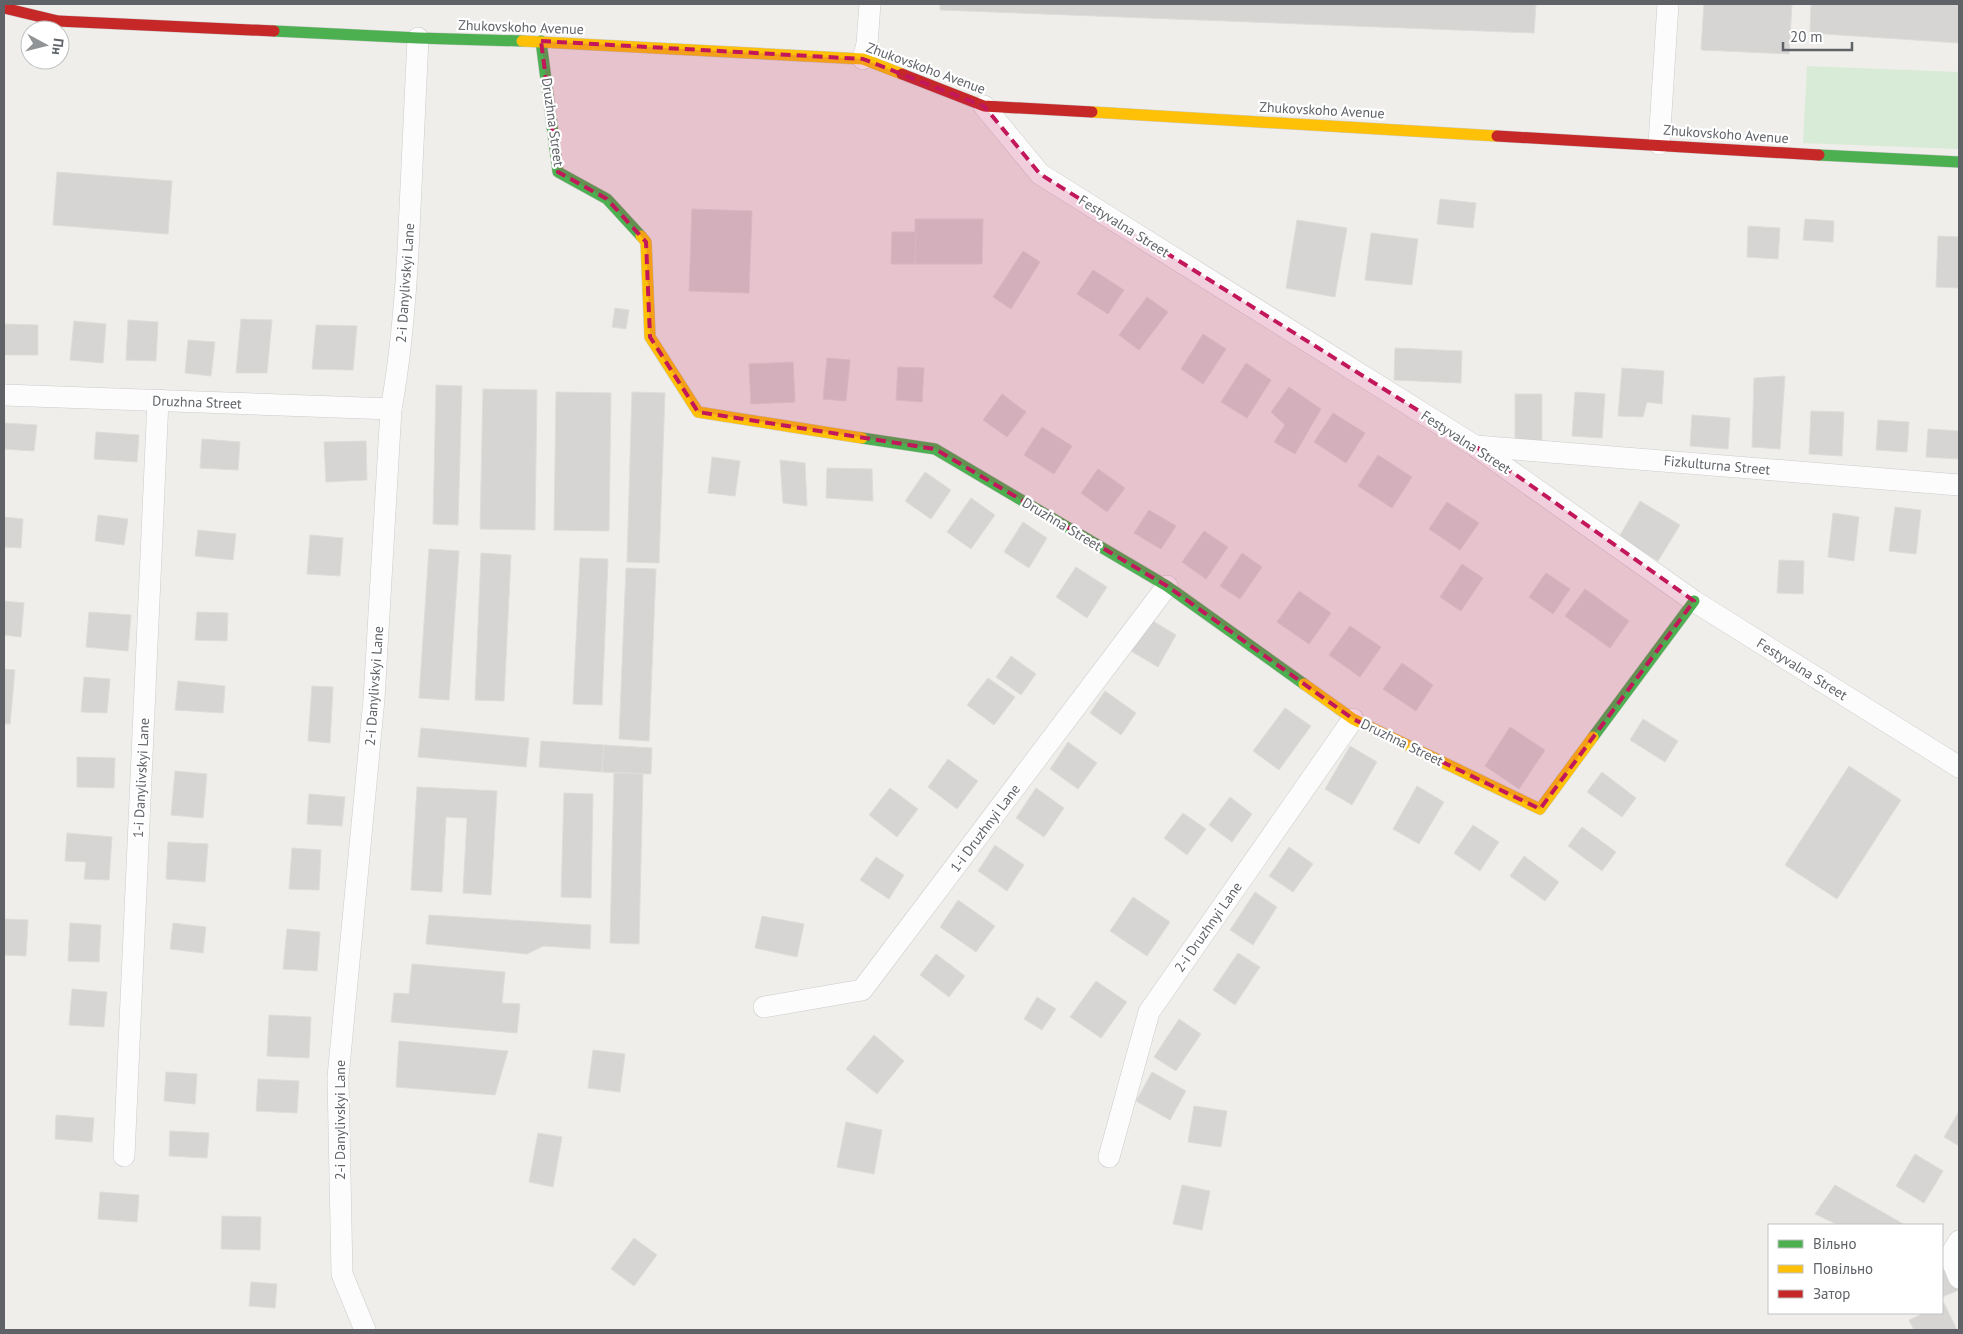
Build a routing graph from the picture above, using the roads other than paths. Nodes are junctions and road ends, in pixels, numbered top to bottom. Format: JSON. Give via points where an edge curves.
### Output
{"nodes":[{"id":1,"x":870,"y":4,"type":"edge"},
{"id":2,"x":1668,"y":4,"type":"edge"},
{"id":3,"x":4,"y":8,"type":"edge"},
{"id":4,"x":418,"y":38,"type":"junction"},
{"id":5,"x":541,"y":41,"type":"junction"},
{"id":6,"x":863,"y":60,"type":"junction"},
{"id":7,"x":984,"y":106,"type":"junction"},
{"id":8,"x":1659,"y":144,"type":"junction"},
{"id":9,"x":1959,"y":162,"type":"edge"},
{"id":10,"x":4,"y":395,"type":"edge"},
{"id":11,"x":158,"y":400,"type":"junction"},
{"id":12,"x":391,"y":409,"type":"junction"},
{"id":13,"x":1475,"y":446,"type":"junction"},
{"id":14,"x":1959,"y":485,"type":"edge"},
{"id":15,"x":1167,"y":586,"type":"junction"},
{"id":16,"x":1694,"y":601,"type":"junction"},
{"id":17,"x":1353,"y":719,"type":"junction"},
{"id":18,"x":1959,"y":768,"type":"edge"},
{"id":19,"x":764,"y":1007,"type":"dead end"},
{"id":20,"x":124,"y":1156,"type":"dead end"},
{"id":21,"x":1109,"y":1157,"type":"dead end"},
{"id":22,"x":1959,"y":1242,"type":"edge"},
{"id":23,"x":1959,"y":1278,"type":"edge"},
{"id":24,"x":365,"y":1330,"type":"edge"}],
"edges":[{"from":1,"to":6,"type":"street"},
{"from":2,"to":8,"type":"street"},
{"from":3,"to":4,"type":"street","name":"Zhukovskoho Avenue","via":[[58,21]]},
{"from":4,"to":5,"type":"street","name":"Zhukovskoho Avenue"},
{"from":4,"to":12,"type":"street","name":"2-i Danylivskyi Lane","via":[[403,324]]},
{"from":5,"to":6,"type":"street","name":"Zhukovskoho Avenue"},
{"from":5,"to":15,"type":"street","name":"Druzhna Street","via":[[558,172],[607,199],[646,242],[650,337],[698,412],[935,450]]},
{"from":6,"to":7,"type":"street","name":"Zhukovskoho Avenue"},
{"from":7,"to":8,"type":"street","name":"Zhukovskoho Avenue"},
{"from":7,"to":13,"type":"street","name":"Festyvalna Street","via":[[1040,174]]},
{"from":8,"to":9,"type":"street","name":"Zhukovskoho Avenue"},
{"from":10,"to":11,"type":"street","name":"Druzhna Street"},
{"from":11,"to":12,"type":"street","name":"Druzhna Street"},
{"from":11,"to":20,"type":"street","name":"1-i Danylivskyi Lane"},
{"from":12,"to":24,"type":"street","name":"2-i Danylivskyi Lane","via":[[374,699],[338,1077],[342,1274]]},
{"from":13,"to":14,"type":"street","name":"Fizkulturna Street"},
{"from":13,"to":16,"type":"street","name":"Festyvalna Street"},
{"from":15,"to":17,"type":"street","name":"Druzhna Street"},
{"from":15,"to":19,"type":"street","name":"1-i Druzhnyi Lane","via":[[862,990]]},
{"from":16,"to":17,"type":"street","name":"Druzhna Street","via":[[1540,809]]},
{"from":16,"to":18,"type":"street","name":"Festyvalna Street"},
{"from":17,"to":21,"type":"street","name":"2-i Druzhnyi Lane","via":[[1149,1012]]},
{"from":22,"to":23,"type":"street","via":[[1950,1256]]}]}
